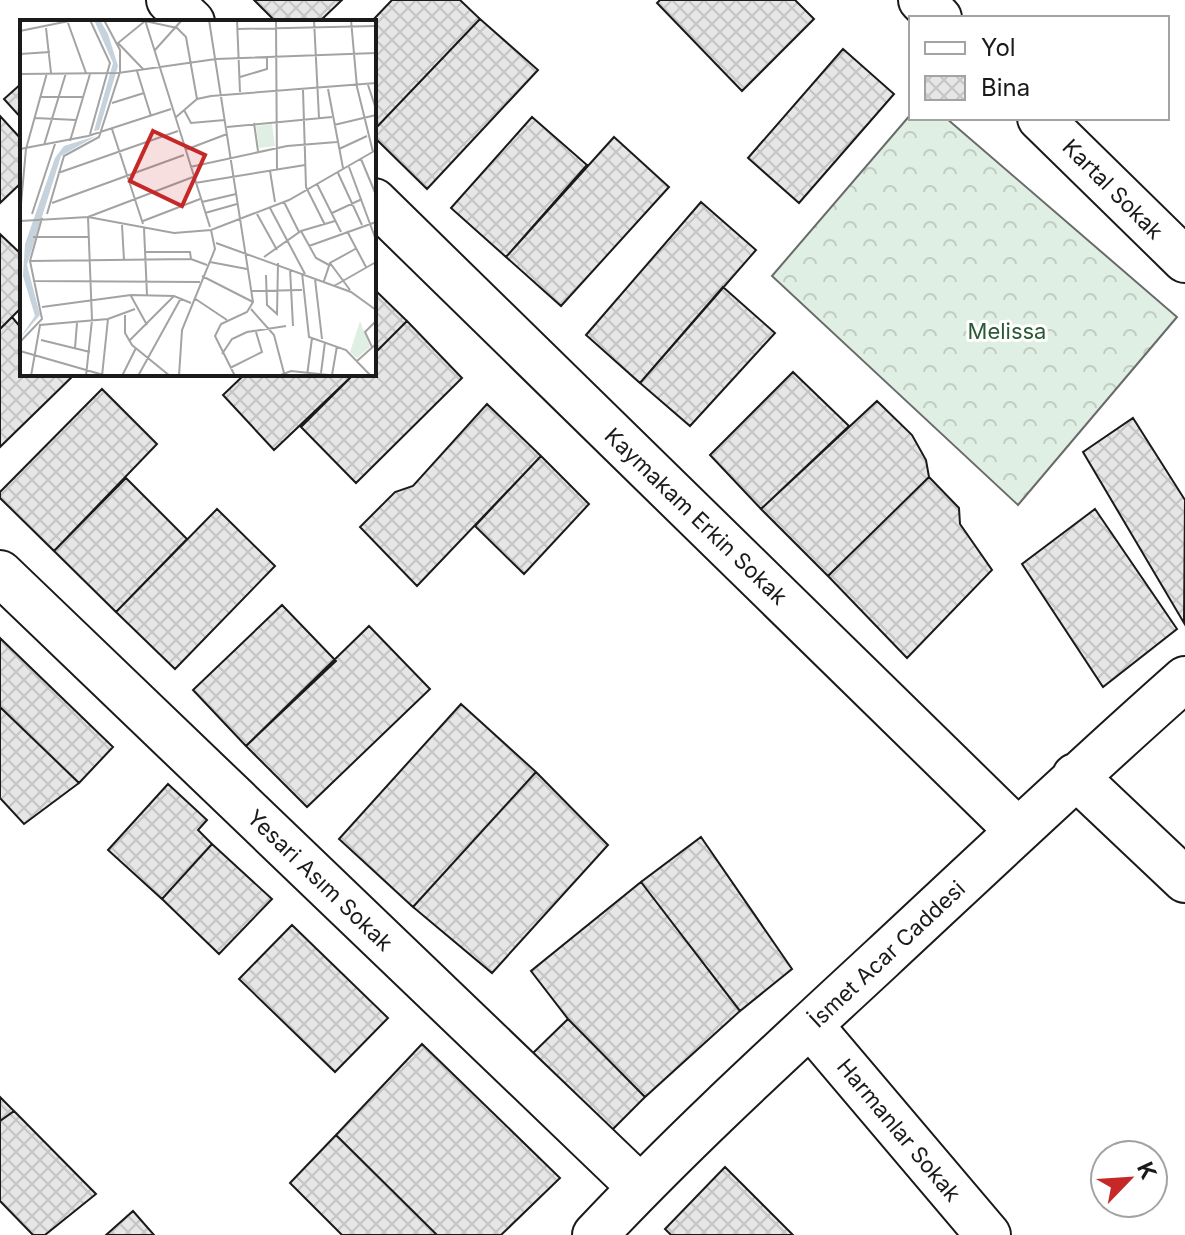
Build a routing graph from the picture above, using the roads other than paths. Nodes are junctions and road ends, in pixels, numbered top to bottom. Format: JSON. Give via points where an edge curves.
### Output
{"nodes":[{"id":1,"x":169,"y":0,"type":"edge"},
{"id":2,"x":921,"y":0,"type":"edge"},
{"id":3,"x":937,"y":16,"type":"edge"},
{"id":4,"x":190,"y":20,"type":"edge"},
{"id":5,"x":1042,"y":120,"type":"edge"},
{"id":6,"x":376,"y":203,"type":"edge"},
{"id":7,"x":1185,"y":260,"type":"edge"},
{"id":8,"x":0,"y":573,"type":"edge"},
{"id":9,"x":1185,"y":679,"type":"edge"},
{"id":10,"x":1075,"y":776,"type":"junction"},
{"id":11,"x":1018,"y":831,"type":"junction"},
{"id":12,"x":1185,"y":880,"type":"edge"},
{"id":13,"x":810,"y":1025,"type":"junction"},
{"id":14,"x":640,"y":1187,"type":"junction"},
{"id":15,"x":595,"y":1235,"type":"edge"},
{"id":16,"x":988,"y":1235,"type":"edge"}],
"edges":[{"from":1,"to":4,"type":"street"},
{"from":2,"to":3,"type":"street"},
{"from":5,"to":7,"type":"street","name":"Kartal Sokak"},
{"from":6,"to":11,"type":"street","name":"Kaymakam Erkin Sokak"},
{"from":8,"to":14,"type":"street","name":"Yesari Asım Sokak"},
{"from":9,"to":10,"type":"street","name":"İsmet Acar Caddesi"},
{"from":10,"to":11,"type":"street","name":"İsmet Acar Caddesi"},
{"from":10,"to":12,"type":"street"},
{"from":11,"to":13,"type":"street","name":"İsmet Acar Caddesi"},
{"from":13,"to":14,"type":"street","name":"İsmet Acar Caddesi"},
{"from":13,"to":16,"type":"street","name":"Harmanlar Sokak"},
{"from":14,"to":15,"type":"street","name":"İsmet Acar Caddesi"}]}
